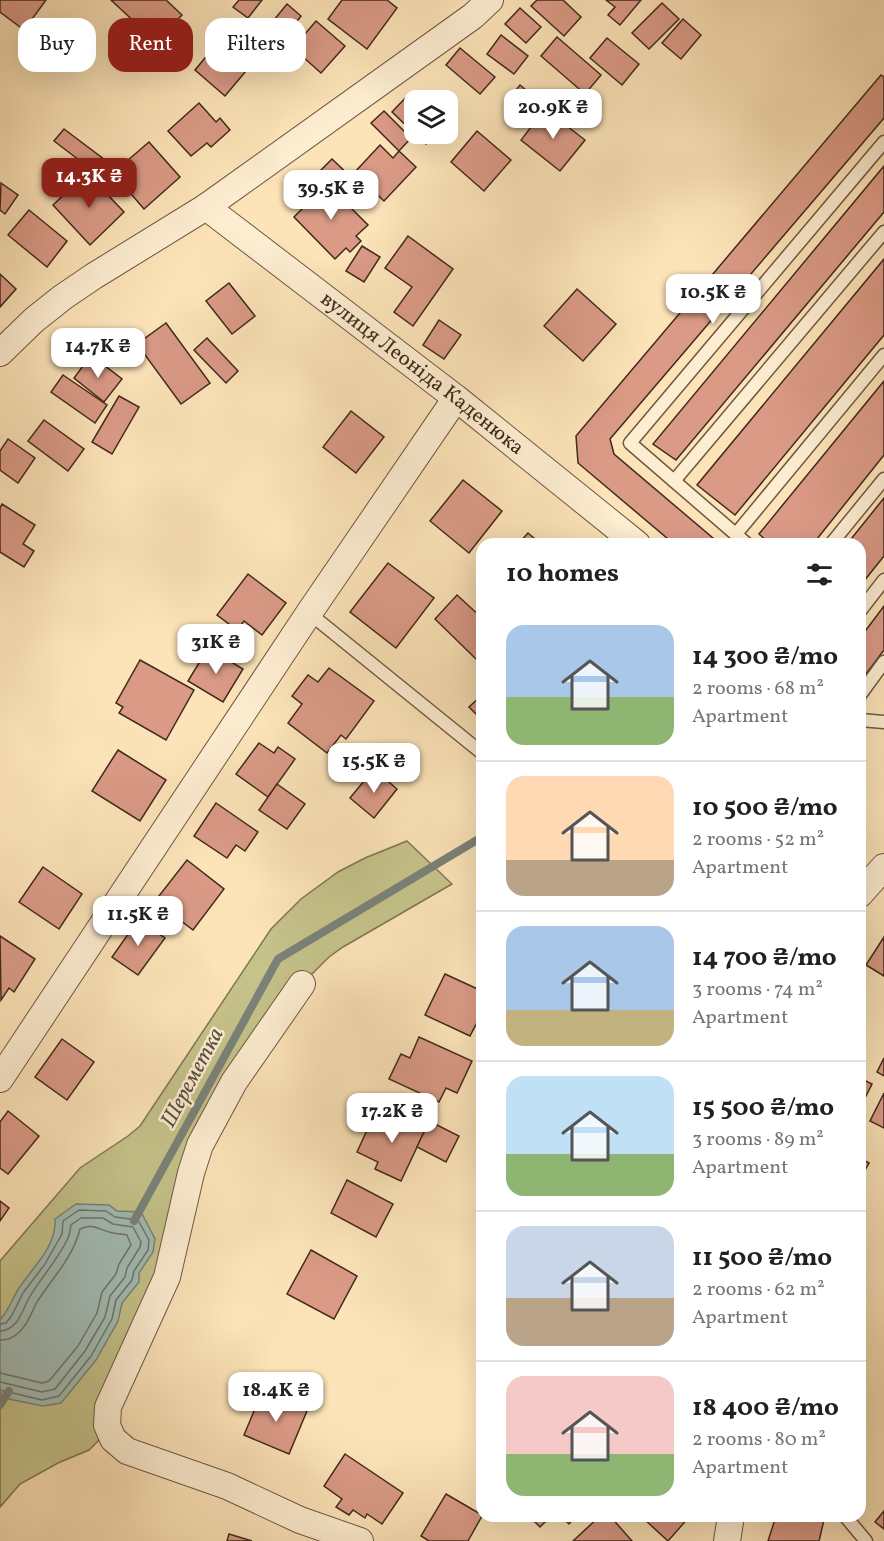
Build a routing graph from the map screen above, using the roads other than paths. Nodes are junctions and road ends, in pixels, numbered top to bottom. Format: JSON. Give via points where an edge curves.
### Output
{"nodes":[{"id":1,"x":490,"y":0,"type":"edge"},
{"id":2,"x":884,"y":142,"type":"edge"},
{"id":3,"x":206,"y":207,"type":"junction"},
{"id":4,"x":884,"y":232,"type":"edge"},
{"id":5,"x":0,"y":353,"type":"edge"},
{"id":6,"x":884,"y":355,"type":"edge"},
{"id":7,"x":456,"y":398,"type":"junction"},
{"id":8,"x":884,"y":479,"type":"edge"},
{"id":9,"x":674,"y":481,"type":"junction"},
{"id":10,"x":736,"y":534,"type":"junction"},
{"id":11,"x":630,"y":538,"type":"edge"},
{"id":12,"x":740,"y":538,"type":"edge"},
{"id":13,"x":836,"y":538,"type":"edge"},
{"id":14,"x":884,"y":580,"type":"edge"},
{"id":15,"x":866,"y":603,"type":"edge"},
{"id":16,"x":309,"y":613,"type":"junction"},
{"id":17,"x":884,"y":662,"type":"edge"},
{"id":18,"x":866,"y":687,"type":"edge"},
{"id":19,"x":866,"y":720,"type":"edge"},
{"id":20,"x":884,"y":722,"type":"edge"},
{"id":21,"x":476,"y":748,"type":"edge"},
{"id":22,"x":884,"y":867,"type":"edge"},
{"id":23,"x":866,"y":887,"type":"edge"},
{"id":24,"x":302,"y":984,"type":"dead end"},
{"id":25,"x":0,"y":1079,"type":"edge"},
{"id":26,"x":730,"y":1522,"type":"edge"},
{"id":27,"x":850,"y":1522,"type":"edge"},
{"id":28,"x":360,"y":1541,"type":"edge"},
{"id":29,"x":728,"y":1541,"type":"edge"},
{"id":30,"x":866,"y":1541,"type":"edge"}],
"edges":[{"from":1,"to":3,"type":"street"},
{"from":2,"to":9,"type":"lane","via":[[630,443]]},
{"from":3,"to":5,"type":"street","via":[[63,297]]},
{"from":3,"to":7,"type":"street","name":"вулиця Леоніда Каденюка"},
{"from":4,"to":9,"type":"lane"},
{"from":6,"to":10,"type":"lane"},
{"from":7,"to":11,"type":"street","name":"вулиця Леоніда Каденюка"},
{"from":7,"to":16,"type":"street"},
{"from":8,"to":13,"type":"lane"},
{"from":9,"to":10,"type":"lane"},
{"from":10,"to":12,"type":"lane"},
{"from":14,"to":15,"type":"lane"},
{"from":16,"to":21,"type":"lane"},
{"from":16,"to":25,"type":"street"},
{"from":17,"to":18,"type":"lane"},
{"from":19,"to":20,"type":"lane"},
{"from":22,"to":23,"type":"street"},
{"from":24,"to":28,"type":"street","via":[[234,1082],[200,1145],[167,1277],[108,1407],[107,1425],[113,1439],[128,1451],[227,1486],[300,1520]]},
{"from":26,"to":29,"type":"street"},
{"from":27,"to":30,"type":"lane"}]}
